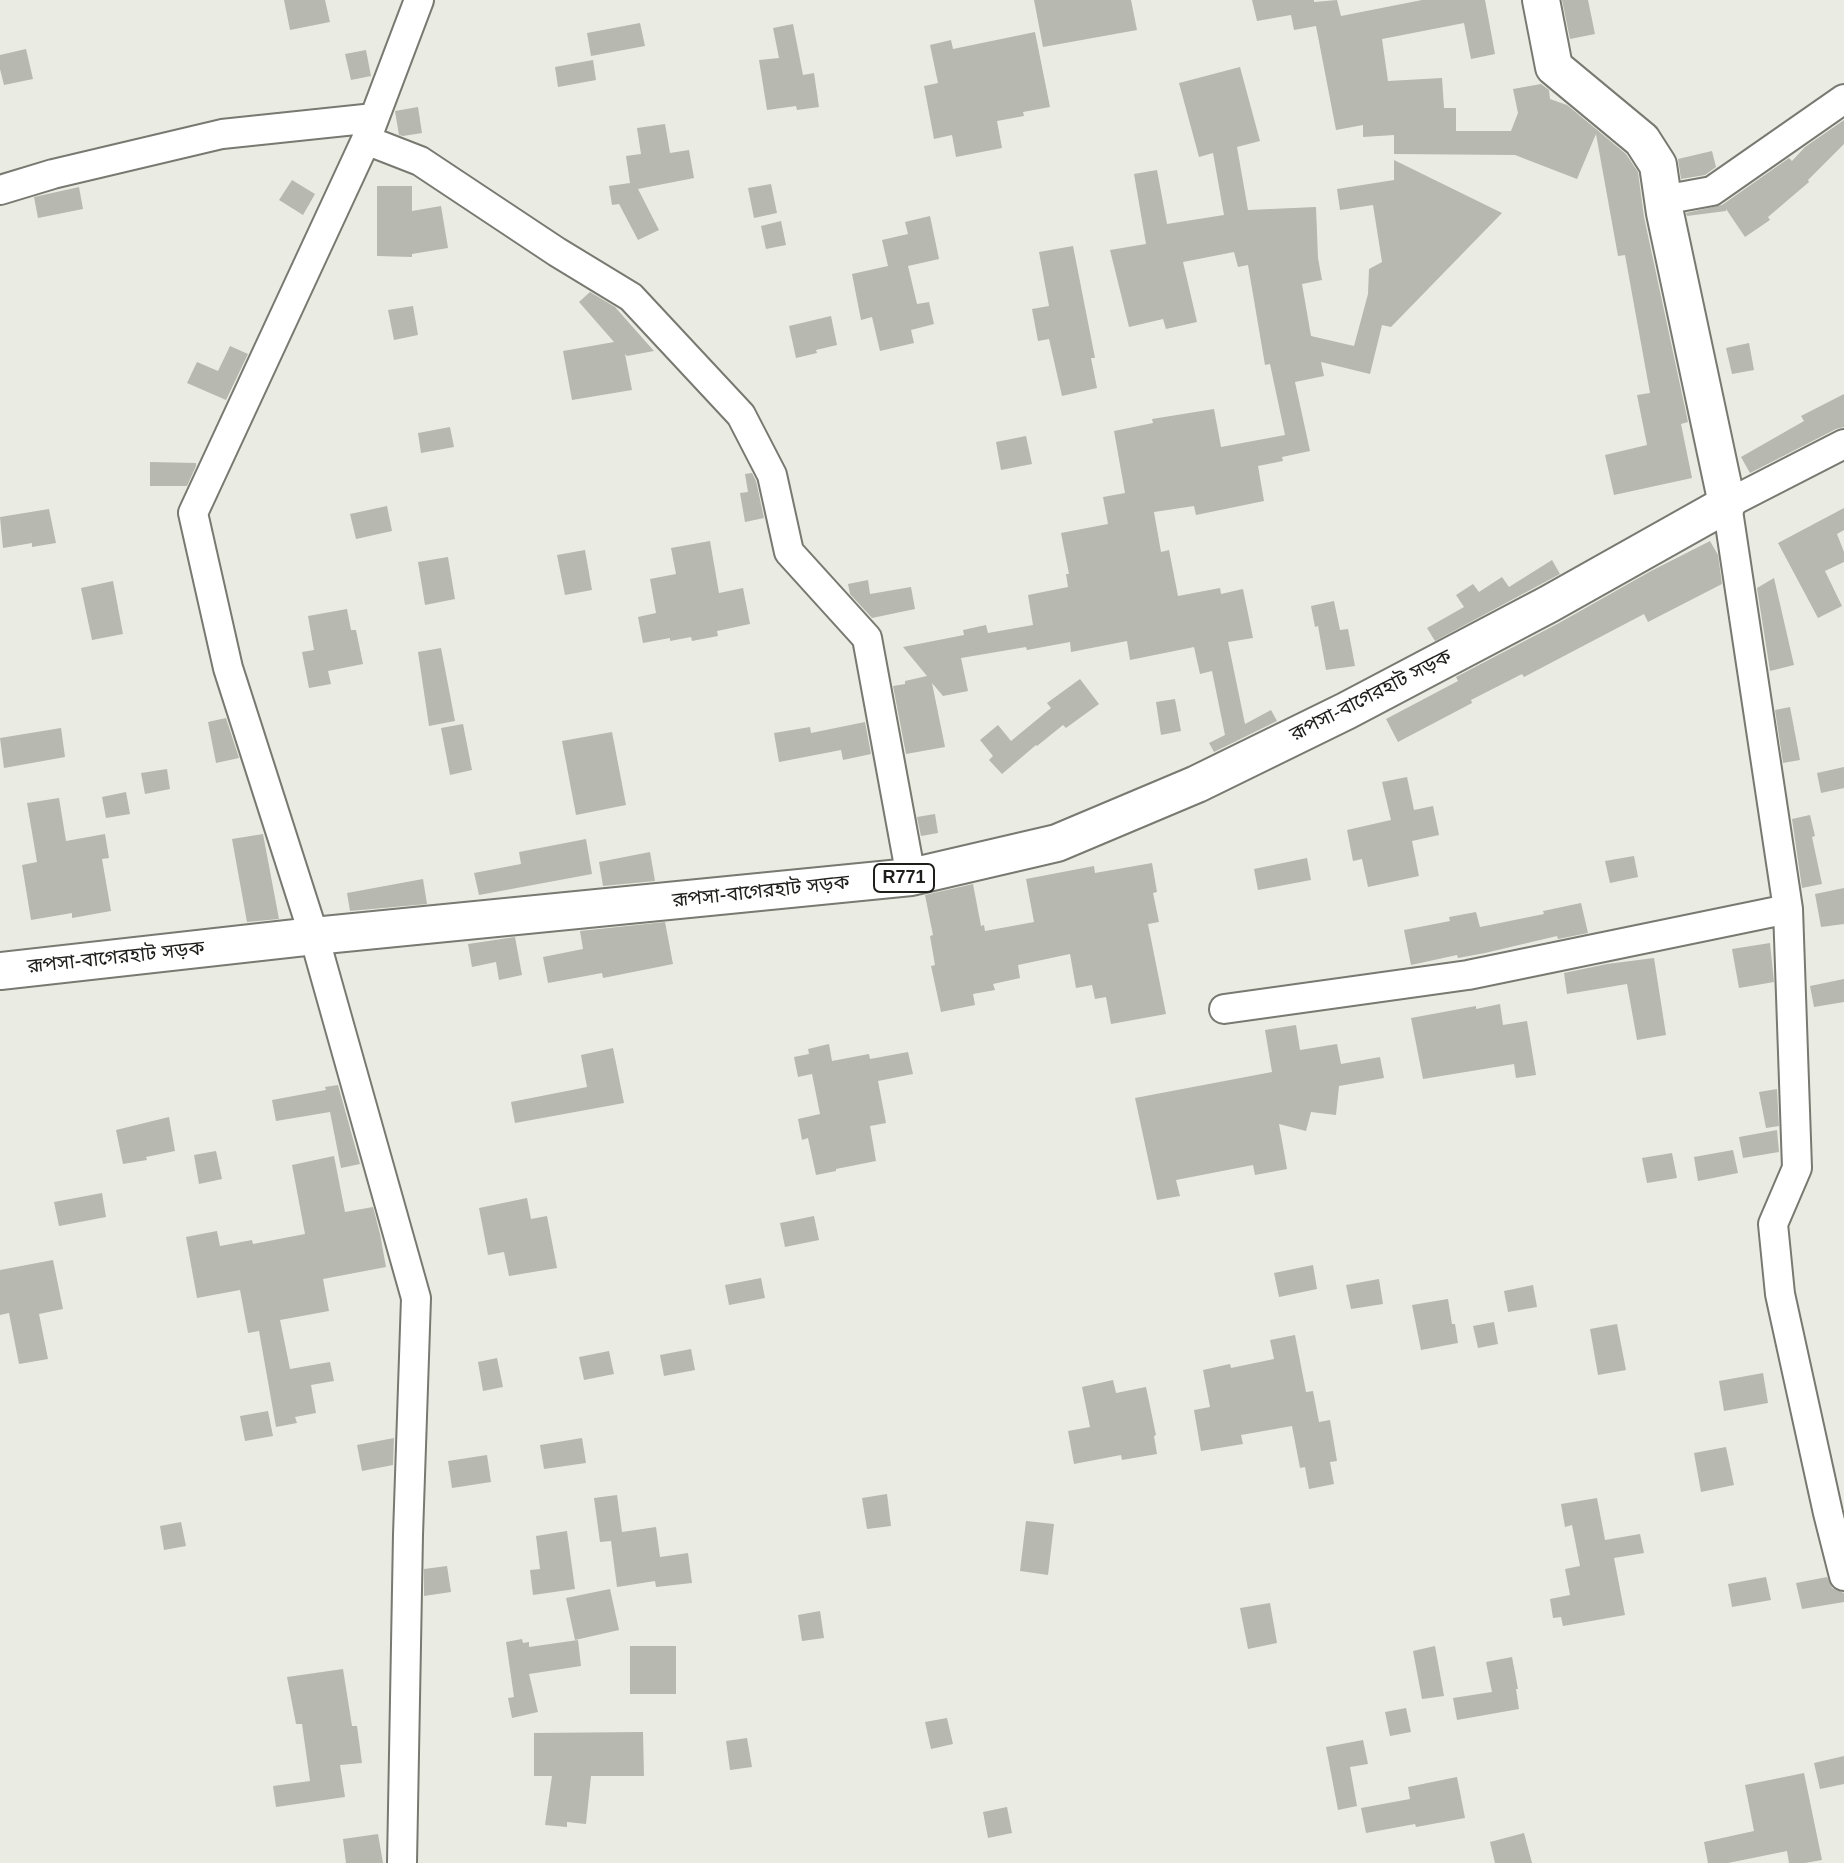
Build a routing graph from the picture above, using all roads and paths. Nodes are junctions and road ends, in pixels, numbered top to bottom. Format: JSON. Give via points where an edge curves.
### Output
{"nodes":[{"id":1,"x":419,"y":0,"type":"edge"},
{"id":2,"x":1541,"y":0,"type":"edge"},
{"id":3,"x":1844,"y":99,"type":"edge"},
{"id":4,"x":370,"y":129,"type":"junction"},
{"id":5,"x":0,"y":190,"type":"edge"},
{"id":6,"x":1663,"y":200,"type":"junction"},
{"id":7,"x":1844,"y":444,"type":"edge"},
{"id":8,"x":1727,"y":504,"type":"junction"},
{"id":9,"x":911,"y":877,"type":"junction"},
{"id":10,"x":1788,"y":909,"type":"junction"},
{"id":11,"x":314,"y":936,"type":"junction"},
{"id":12,"x":0,"y":971,"type":"edge"},
{"id":13,"x":1224,"y":1009,"type":"dead end"},
{"id":14,"x":1844,"y":1576,"type":"edge"},
{"id":15,"x":402,"y":1863,"type":"edge"}],
"edges":[{"from":1,"to":4,"type":"street"},
{"from":2,"to":6,"type":"main road","via":[[1554,67],[1642,140],[1658,165]]},
{"from":3,"to":6,"type":"street","via":[[1712,191]]},
{"from":4,"to":5,"type":"street","via":[[222,134]]},
{"from":4,"to":9,"type":"street","via":[[631,297],[741,415],[772,475],[789,552],[867,638]]},
{"from":4,"to":11,"type":"street","via":[[193,513],[228,668]]},
{"from":6,"to":8,"type":"main road"},
{"from":7,"to":8,"type":"street"},
{"from":8,"to":9,"type":"main road","name":"রূপসা-বাগেরহাট সড়ক","number":"R771","via":[[1549,604],[1197,784],[1057,843]]},
{"from":8,"to":10,"type":"street"},
{"from":9,"to":11,"type":"main road","name":"রূপসা-বাগেরহাট সড়ক","number":"R771"},
{"from":10,"to":13,"type":"street","via":[[1468,975]]},
{"from":10,"to":14,"type":"street","via":[[1797,1168],[1773,1224],[1780,1294]]},
{"from":11,"to":12,"type":"main road","name":"রূপসা-বাগেরহাট সড়ক","number":"R771"},
{"from":11,"to":15,"type":"street","via":[[416,1298]]}]}
